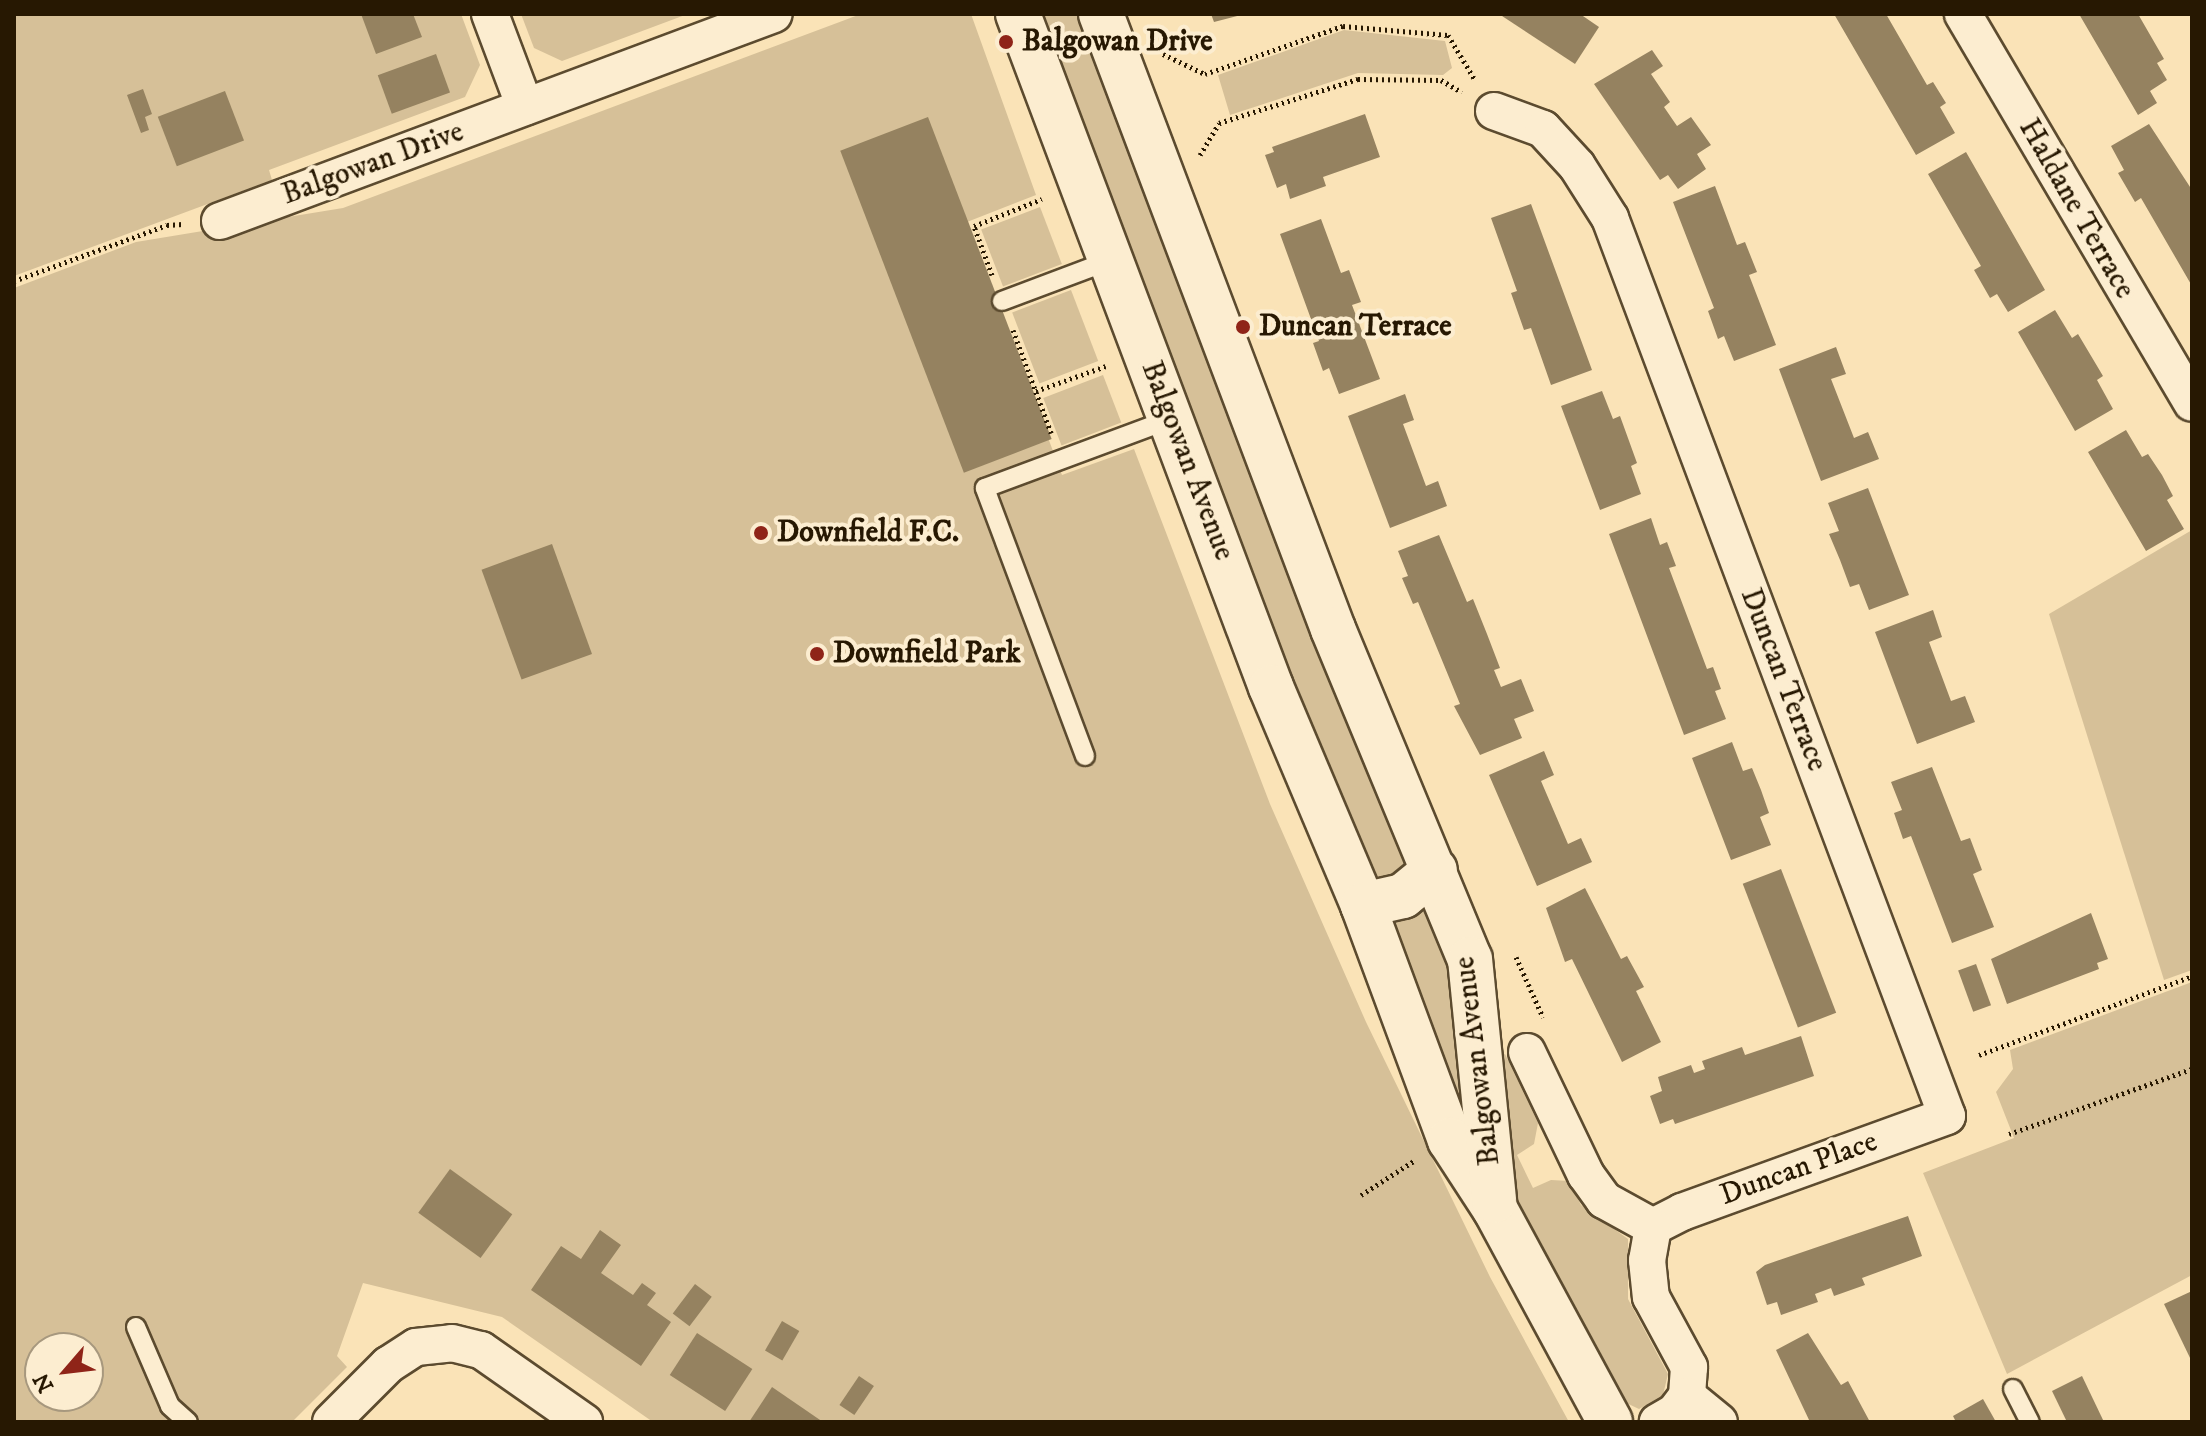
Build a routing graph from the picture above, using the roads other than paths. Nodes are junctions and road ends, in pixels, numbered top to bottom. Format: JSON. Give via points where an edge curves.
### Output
{"nodes":[{"id":1,"x":490,"y":14,"type":"edge"},
{"id":2,"x":774,"y":14,"type":"edge"},
{"id":3,"x":1018,"y":14,"type":"edge"},
{"id":4,"x":1101,"y":14,"type":"edge"},
{"id":5,"x":1963,"y":14,"type":"edge"},
{"id":6,"x":710,"y":25,"type":"edge"},
{"id":7,"x":525,"y":107,"type":"junction"},
{"id":8,"x":1494,"y":111,"type":"road end"},
{"id":9,"x":220,"y":221,"type":"road end"},
{"id":10,"x":1111,"y":260,"type":"junction"},
{"id":11,"x":1002,"y":301,"type":"dead end"},
{"id":12,"x":2192,"y":402,"type":"edge"},
{"id":13,"x":1171,"y":419,"type":"junction"},
{"id":14,"x":1085,"y":756,"type":"dead end"},
{"id":15,"x":1435,"y":870,"type":"junction"},
{"id":16,"x":1363,"y":905,"type":"junction"},
{"id":17,"x":1537,"y":1039,"type":"road end"},
{"id":18,"x":1947,"y":1116,"type":"joint"},
{"id":19,"x":1495,"y":1209,"type":"junction"},
{"id":20,"x":1653,"y":1227,"type":"junction"},
{"id":21,"x":136,"y":1327,"type":"dead end"},
{"id":22,"x":2013,"y":1389,"type":"dead end"},
{"id":23,"x":1687,"y":1396,"type":"junction"},
{"id":24,"x":188,"y":1422,"type":"edge"},
{"id":25,"x":331,"y":1422,"type":"edge"},
{"id":26,"x":584,"y":1422,"type":"edge"},
{"id":27,"x":1610,"y":1422,"type":"edge"},
{"id":28,"x":1658,"y":1422,"type":"edge"},
{"id":29,"x":1719,"y":1422,"type":"edge"},
{"id":30,"x":2030,"y":1422,"type":"edge"}],
"edges":[{"from":1,"to":7,"type":"street"},
{"from":2,"to":6,"type":"street","name":"Balgowan Drive"},
{"from":3,"to":10,"type":"street","name":"Balgowan Avenue"},
{"from":4,"to":15,"type":"street","name":"Balgowan Avenue","via":[[1333,629]]},
{"from":5,"to":12,"type":"street","name":"Haldane Terrace"},
{"from":6,"to":7,"type":"street","name":"Balgowan Drive"},
{"from":7,"to":9,"type":"street","name":"Balgowan Drive"},
{"from":8,"to":18,"type":"street","name":"Duncan Terrace","via":[[1543,129],[1577,166],[1610,218]]},
{"from":10,"to":11,"type":"lane"},
{"from":10,"to":13,"type":"street","name":"Balgowan Avenue"},
{"from":13,"to":14,"type":"lane","via":[[985,488]]},
{"from":13,"to":16,"type":"street","name":"Balgowan Avenue","via":[[1271,687]]},
{"from":15,"to":16,"type":"street","via":[[1403,896]]},
{"from":15,"to":19,"type":"street","name":"Balgowan Avenue","via":[[1470,959]]},
{"from":16,"to":19,"type":"street","name":"Balgowan Avenue","via":[[1450,1140]]},
{"from":17,"to":20,"type":"street","name":"Balgowan Avenue","via":[[1595,1187],[1604,1200]]},
{"from":18,"to":20,"type":"street","name":"Duncan Place"},
{"from":19,"to":27,"type":"street","name":"Balgowan Avenue"},
{"from":20,"to":23,"type":"street","via":[[1647,1260],[1651,1297],[1689,1367]]},
{"from":21,"to":24,"type":"lane","via":[[170,1406]]},
{"from":22,"to":30,"type":"lane"},
{"from":23,"to":28,"type":"street"},
{"from":23,"to":29,"type":"street"},
{"from":25,"to":26,"type":"street","via":[[388,1365],[416,1347],[452,1343],[481,1350]]}]}
